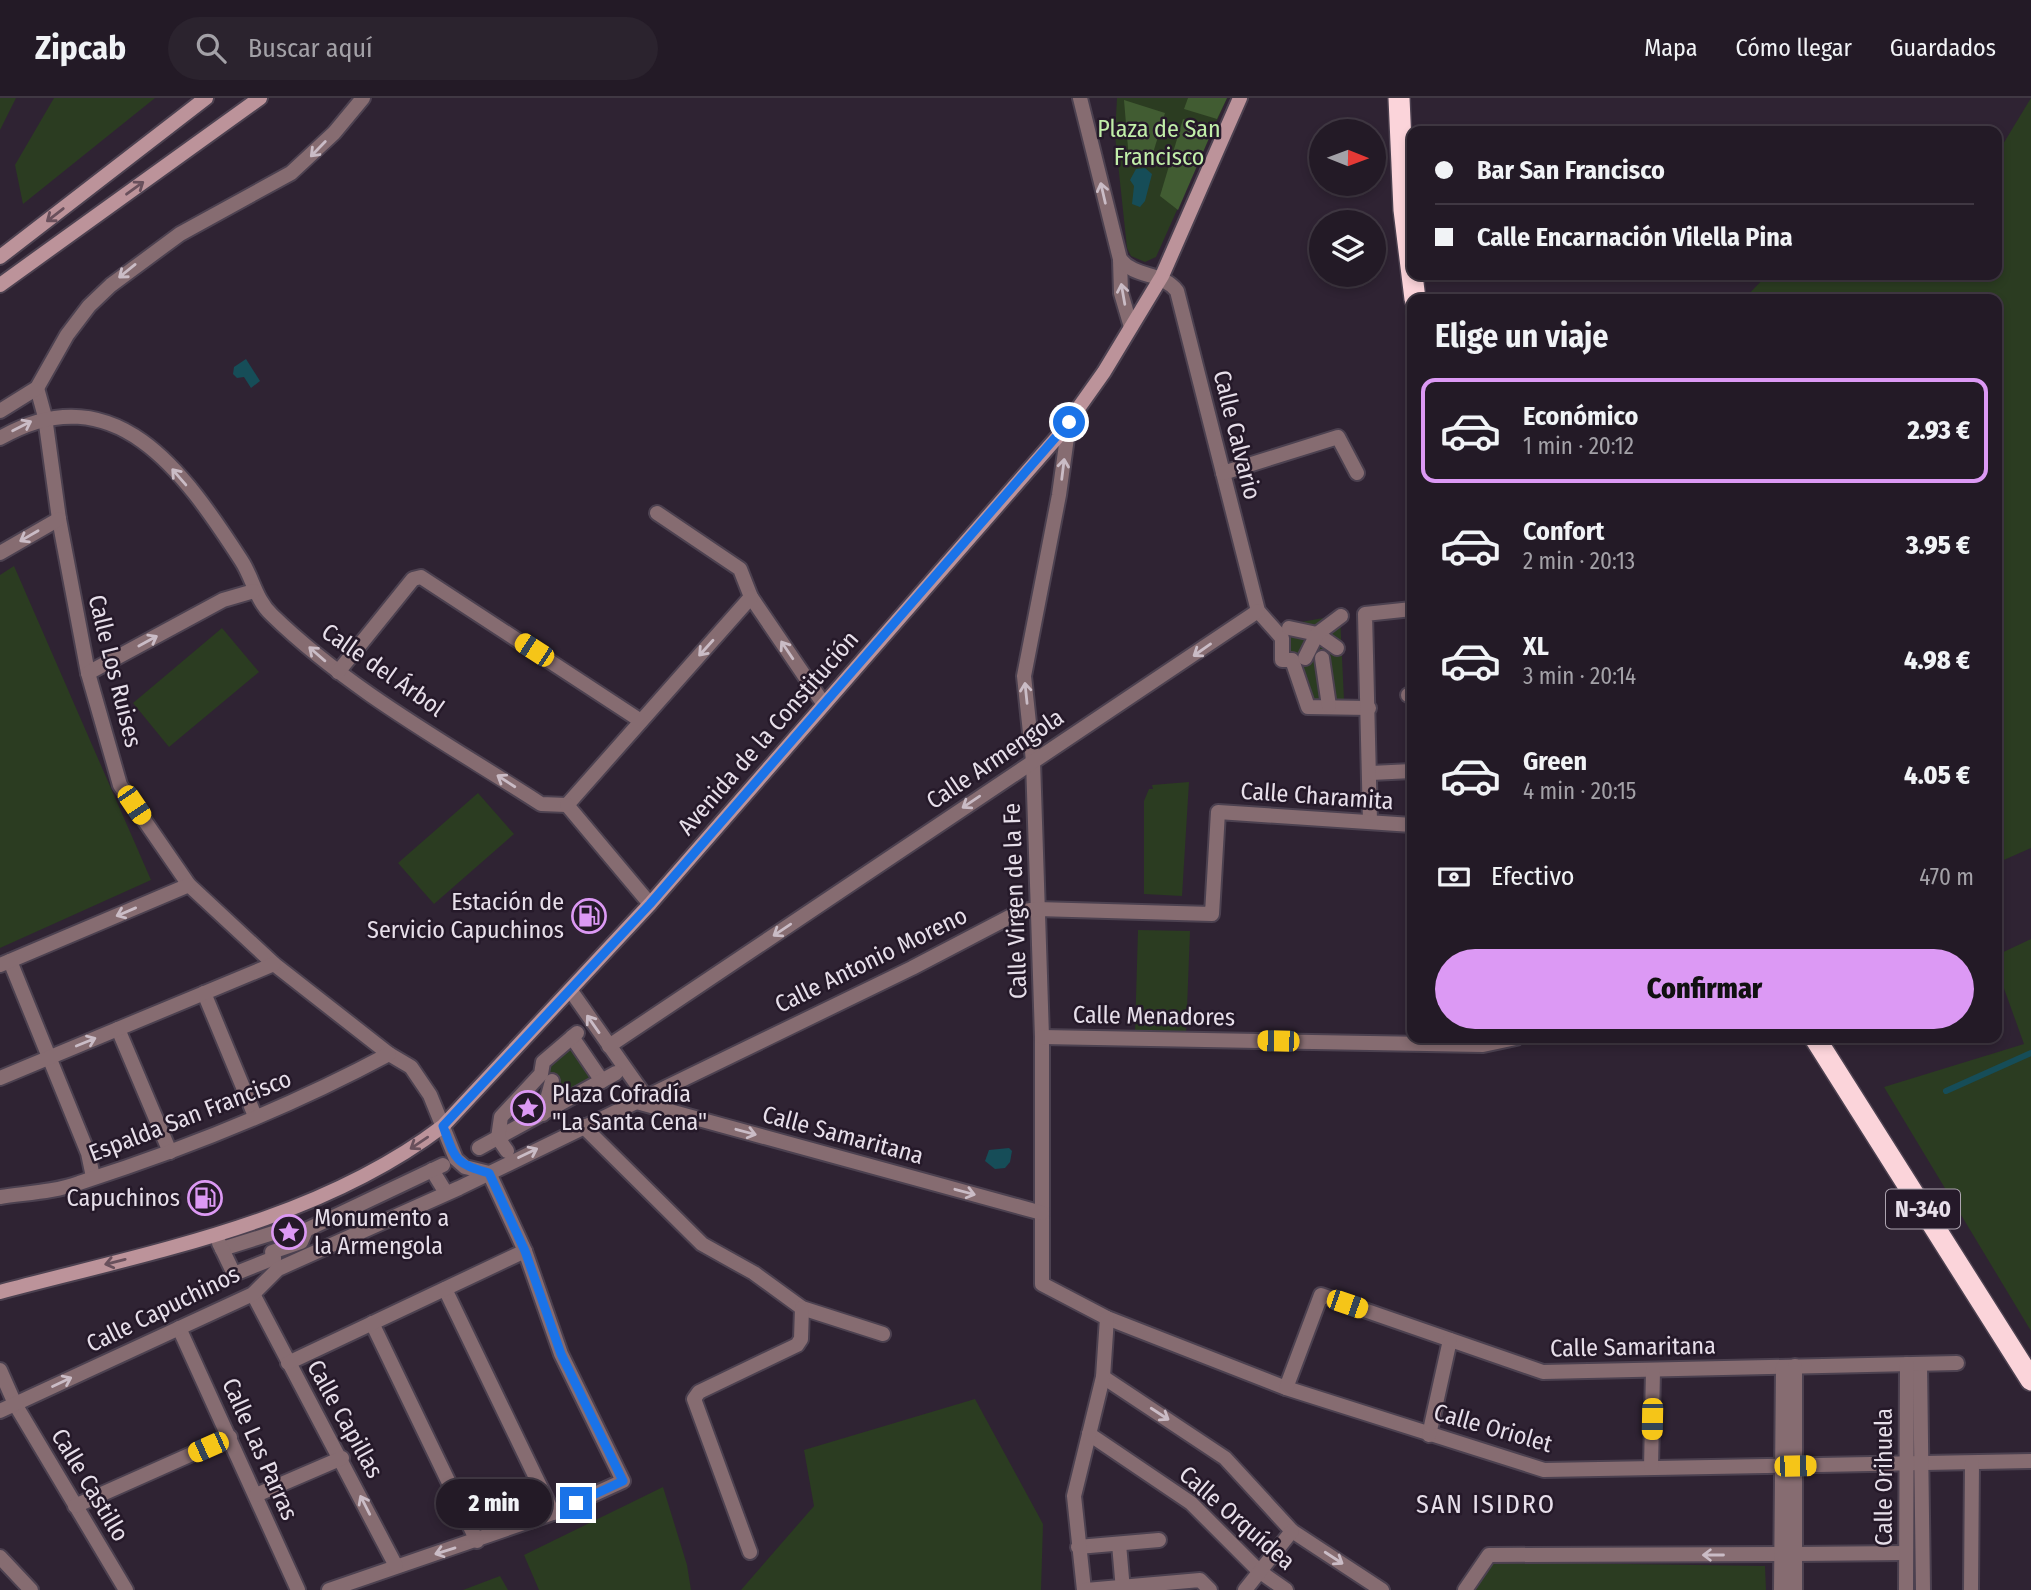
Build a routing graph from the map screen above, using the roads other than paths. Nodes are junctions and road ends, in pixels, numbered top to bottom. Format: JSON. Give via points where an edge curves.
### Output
{"nodes":[{"id":1,"x":206,"y":98,"type":"edge"},
{"id":2,"x":260,"y":98,"type":"edge"},
{"id":3,"x":363,"y":98,"type":"edge"},
{"id":4,"x":1080,"y":98,"type":"edge"},
{"id":5,"x":1240,"y":98,"type":"edge"},
{"id":6,"x":1399,"y":98,"type":"edge"},
{"id":7,"x":1407,"y":234,"type":"edge"},
{"id":8,"x":0,"y":257,"type":"edge"},
{"id":9,"x":1120,"y":259,"type":"junction"},
{"id":10,"x":1161,"y":276,"type":"junction"},
{"id":11,"x":0,"y":285,"type":"edge"},
{"id":12,"x":1131,"y":327,"type":"junction"},
{"id":13,"x":37,"y":388,"type":"junction"},
{"id":14,"x":0,"y":411,"type":"edge"},
{"id":15,"x":45,"y":417,"type":"junction"},
{"id":16,"x":1069,"y":422,"type":"junction"},
{"id":17,"x":0,"y":438,"type":"edge"},
{"id":18,"x":1223,"y":473,"type":"junction"},
{"id":19,"x":1357,"y":473,"type":"dead end"},
{"id":20,"x":657,"y":513,"type":"dead end"},
{"id":21,"x":59,"y":519,"type":"junction"},
{"id":22,"x":0,"y":552,"type":"edge"},
{"id":23,"x":254,"y":591,"type":"junction"},
{"id":24,"x":751,"y":597,"type":"junction"},
{"id":25,"x":1407,"y":610,"type":"edge"},
{"id":26,"x":1258,"y":611,"type":"junction"},
{"id":27,"x":1341,"y":617,"type":"dead end"},
{"id":28,"x":1317,"y":634,"type":"junction"},
{"id":29,"x":1322,"y":660,"type":"junction"},
{"id":30,"x":1306,"y":663,"type":"dead end"},
{"id":31,"x":338,"y":672,"type":"junction"},
{"id":32,"x":88,"y":673,"type":"junction"},
{"id":33,"x":823,"y":703,"type":"junction"},
{"id":34,"x":1336,"y":706,"type":"junction"},
{"id":35,"x":1369,"y":708,"type":"junction"},
{"id":36,"x":642,"y":721,"type":"junction"},
{"id":37,"x":1032,"y":761,"type":"junction"},
{"id":38,"x":1407,"y":771,"type":"edge"},
{"id":39,"x":1371,"y":773,"type":"junction"},
{"id":40,"x":567,"y":805,"type":"junction"},
{"id":41,"x":1370,"y":822,"type":"junction"},
{"id":42,"x":1407,"y":825,"type":"edge"},
{"id":43,"x":189,"y":885,"type":"junction"},
{"id":44,"x":650,"y":904,"type":"junction"},
{"id":45,"x":1037,"y":909,"type":"junction"},
{"id":46,"x":1212,"y":914,"type":"joint"},
{"id":47,"x":5,"y":963,"type":"edge"},
{"id":48,"x":274,"y":964,"type":"junction"},
{"id":49,"x":571,"y":991,"type":"junction"},
{"id":50,"x":204,"y":993,"type":"junction"},
{"id":51,"x":118,"y":1029,"type":"junction"},
{"id":52,"x":1042,"y":1037,"type":"junction"},
{"id":53,"x":1407,"y":1041,"type":"edge"},
{"id":54,"x":1467,"y":1043,"type":"edge"},
{"id":55,"x":1492,"y":1043,"type":"edge"},
{"id":56,"x":1818,"y":1043,"type":"edge"},
{"id":57,"x":609,"y":1046,"type":"junction"},
{"id":58,"x":389,"y":1054,"type":"junction"},
{"id":59,"x":49,"y":1057,"type":"junction"},
{"id":60,"x":616,"y":1073,"type":"dead end"},
{"id":61,"x":0,"y":1077,"type":"edge"},
{"id":62,"x":552,"y":1081,"type":"dead end"},
{"id":63,"x":602,"y":1081,"type":"junction"},
{"id":64,"x":638,"y":1098,"type":"junction"},
{"id":65,"x":543,"y":1114,"type":"junction"},
{"id":66,"x":255,"y":1116,"type":"junction"},
{"id":67,"x":443,"y":1126,"type":"junction"},
{"id":68,"x":583,"y":1126,"type":"junction"},
{"id":69,"x":498,"y":1138,"type":"junction"},
{"id":70,"x":479,"y":1148,"type":"dead end"},
{"id":71,"x":507,"y":1151,"type":"dead end"},
{"id":72,"x":170,"y":1152,"type":"junction"},
{"id":73,"x":489,"y":1173,"type":"junction"},
{"id":74,"x":93,"y":1177,"type":"junction"},
{"id":75,"x":443,"y":1188,"type":"dead end"},
{"id":76,"x":0,"y":1197,"type":"edge"},
{"id":77,"x":1042,"y":1213,"type":"junction"},
{"id":78,"x":306,"y":1230,"type":"junction"},
{"id":79,"x":268,"y":1235,"type":"junction"},
{"id":80,"x":253,"y":1240,"type":"junction"},
{"id":81,"x":525,"y":1251,"type":"junction"},
{"id":82,"x":273,"y":1257,"type":"junction"},
{"id":83,"x":258,"y":1264,"type":"junction"},
{"id":84,"x":445,"y":1289,"type":"junction"},
{"id":85,"x":0,"y":1292,"type":"edge"},
{"id":86,"x":253,"y":1294,"type":"junction"},
{"id":87,"x":802,"y":1308,"type":"junction"},
{"id":88,"x":1107,"y":1318,"type":"junction"},
{"id":89,"x":372,"y":1323,"type":"junction"},
{"id":90,"x":179,"y":1328,"type":"junction"},
{"id":91,"x":883,"y":1334,"type":"dead end"},
{"id":92,"x":1450,"y":1340,"type":"junction"},
{"id":93,"x":288,"y":1363,"type":"junction"},
{"id":94,"x":1958,"y":1363,"type":"dead end"},
{"id":95,"x":1914,"y":1364,"type":"junction"},
{"id":96,"x":1789,"y":1366,"type":"junction"},
{"id":97,"x":0,"y":1370,"type":"edge"},
{"id":98,"x":1653,"y":1370,"type":"junction"},
{"id":99,"x":1103,"y":1377,"type":"junction"},
{"id":100,"x":2031,"y":1380,"type":"edge"},
{"id":101,"x":1286,"y":1388,"type":"junction"},
{"id":102,"x":15,"y":1404,"type":"junction"},
{"id":103,"x":0,"y":1410,"type":"edge"},
{"id":104,"x":1089,"y":1434,"type":"junction"},
{"id":105,"x":1429,"y":1435,"type":"junction"},
{"id":106,"x":230,"y":1437,"type":"junction"},
{"id":107,"x":342,"y":1458,"type":"junction"},
{"id":108,"x":2031,"y":1461,"type":"edge"},
{"id":109,"x":1972,"y":1463,"type":"junction"},
{"id":110,"x":1914,"y":1464,"type":"junction"},
{"id":111,"x":1788,"y":1466,"type":"junction"},
{"id":112,"x":1651,"y":1468,"type":"junction"},
{"id":113,"x":256,"y":1495,"type":"junction"},
{"id":114,"x":75,"y":1506,"type":"junction"},
{"id":115,"x":554,"y":1513,"type":"junction"},
{"id":116,"x":1292,"y":1531,"type":"junction"},
{"id":117,"x":1159,"y":1540,"type":"dead end"},
{"id":118,"x":477,"y":1541,"type":"junction"},
{"id":119,"x":1119,"y":1544,"type":"junction"},
{"id":120,"x":1078,"y":1547,"type":"junction"},
{"id":121,"x":750,"y":1552,"type":"dead end"},
{"id":122,"x":1906,"y":1553,"type":"junction"},
{"id":123,"x":1788,"y":1555,"type":"junction"},
{"id":124,"x":0,"y":1557,"type":"edge"},
{"id":125,"x":396,"y":1566,"type":"junction"},
{"id":126,"x":1259,"y":1571,"type":"junction"},
{"id":127,"x":1165,"y":1587,"type":"edge"},
{"id":128,"x":1123,"y":1588,"type":"edge"},
{"id":129,"x":31,"y":1590,"type":"edge"},
{"id":130,"x":127,"y":1590,"type":"edge"},
{"id":131,"x":298,"y":1590,"type":"edge"},
{"id":132,"x":329,"y":1590,"type":"edge"},
{"id":133,"x":1085,"y":1590,"type":"edge"},
{"id":134,"x":1210,"y":1590,"type":"edge"},
{"id":135,"x":1245,"y":1590,"type":"edge"},
{"id":136,"x":1286,"y":1590,"type":"edge"},
{"id":137,"x":1382,"y":1590,"type":"edge"},
{"id":138,"x":1465,"y":1590,"type":"edge"},
{"id":139,"x":1781,"y":1590,"type":"edge"},
{"id":140,"x":1795,"y":1590,"type":"edge"},
{"id":141,"x":1906,"y":1590,"type":"edge"},
{"id":142,"x":1923,"y":1590,"type":"edge"},
{"id":143,"x":1971,"y":1590,"type":"edge"}],
"edges":[{"from":1,"to":8,"type":"street","one_way":true},
{"from":11,"to":2,"type":"street","one_way":true},
{"from":3,"to":13,"type":"street","one_way":true,"via":[[291,173],[180,234],[111,285],[67,335]]},
{"from":9,"to":4,"type":"street","one_way":true},
{"from":5,"to":10,"type":"street","name":"Avenida de la Constitución"},
{"from":6,"to":7,"type":"highway"},
{"from":9,"to":10,"type":"street","via":[[1134,271]]},
{"from":12,"to":9,"type":"street","one_way":true,"via":[[1121,293]]},
{"from":10,"to":12,"type":"street","name":"Avenida de la Constitución"},
{"from":10,"to":18,"type":"street","name":"Calle Calvario","via":[[1177,291]]},
{"from":12,"to":16,"type":"street","name":"Avenida de la Constitución"},
{"from":13,"to":14,"type":"street"},
{"from":13,"to":15,"type":"street","name":"Calle Los Ruises"},
{"from":17,"to":15,"type":"street","one_way":true},
{"from":15,"to":21,"type":"street","name":"Calle Los Ruises"},
{"from":23,"to":15,"type":"street","name":"Calle del Árbol","one_way":true,"via":[[244,564],[215,520],[156,451],[114,424],[85,416]]},
{"from":16,"to":33,"type":"street","name":"Avenida de la Constitución"},
{"from":37,"to":16,"type":"street","name":"Calle Virgen de la Fe","one_way":true,"via":[[1024,676]]},
{"from":18,"to":19,"type":"street","via":[[1338,438]]},
{"from":18,"to":26,"type":"street","name":"Calle Calvario"},
{"from":20,"to":24,"type":"street","via":[[733,562],[746,578]]},
{"from":21,"to":22,"type":"street","one_way":true},
{"from":21,"to":32,"type":"street","name":"Calle Los Ruises"},
{"from":31,"to":23,"type":"street","name":"Calle del Árbol","one_way":true,"via":[[271,615]]},
{"from":32,"to":23,"type":"street","one_way":true,"via":[[223,600]]},
{"from":33,"to":24,"type":"street","one_way":true},
{"from":24,"to":36,"type":"street","one_way":true},
{"from":25,"to":35,"type":"street","via":[[1365,614]]},
{"from":26,"to":34,"type":"street","via":[[1282,638],[1282,660],[1292,660],[1308,707]]},
{"from":26,"to":37,"type":"street","name":"Calle Armengola","one_way":true},
{"from":27,"to":28,"type":"street"},
{"from":28,"to":28,"type":"street","via":[[1294,629],[1304,658]]},
{"from":28,"to":29,"type":"street"},
{"from":28,"to":29,"type":"street","via":[[1337,651]]},
{"from":29,"to":30,"type":"street"},
{"from":29,"to":34,"type":"street","via":[[1325,683]]},
{"from":31,"to":36,"type":"street","via":[[412,579],[421,577]]},
{"from":40,"to":31,"type":"street","name":"Calle del Árbol","one_way":true,"via":[[541,804]]},
{"from":32,"to":43,"type":"street","name":"Calle Los Ruises","via":[[120,785]]},
{"from":33,"to":44,"type":"street","name":"Avenida de la Constitución"},
{"from":34,"to":35,"type":"street"},
{"from":35,"to":39,"type":"street"},
{"from":36,"to":40,"type":"street"},
{"from":37,"to":45,"type":"street","name":"Calle Virgen de la Fe"},
{"from":37,"to":57,"type":"street","name":"Calle Armengola","one_way":true},
{"from":38,"to":39,"type":"street"},
{"from":39,"to":41,"type":"street"},
{"from":40,"to":44,"type":"street"},
{"from":41,"to":42,"type":"street","name":"Calle Charamita"},
{"from":41,"to":46,"type":"street","name":"Calle Charamita","via":[[1218,812]]},
{"from":43,"to":47,"type":"street","one_way":true},
{"from":43,"to":48,"type":"street","name":"Calle Los Ruises"},
{"from":44,"to":49,"type":"street","name":"Avenida de la Constitución"},
{"from":45,"to":46,"type":"street","name":"Calle Antonio Moreno"},
{"from":45,"to":52,"type":"street","name":"Calle Virgen de la Fe"},
{"from":45,"to":64,"type":"street","name":"Calle Antonio Moreno","via":[[1000,921],[912,968]]},
{"from":47,"to":59,"type":"street"},
{"from":48,"to":50,"type":"street"},
{"from":48,"to":58,"type":"street","name":"Calle Los Ruises"},
{"from":57,"to":49,"type":"street","one_way":true},
{"from":49,"to":67,"type":"street","name":"Avenida de la Constitución"},
{"from":50,"to":51,"type":"street"},
{"from":50,"to":66,"type":"street"},
{"from":59,"to":51,"type":"street","one_way":true},
{"from":51,"to":72,"type":"street"},
{"from":52,"to":53,"type":"street","name":"Calle Menadores"},
{"from":52,"to":77,"type":"street","name":"Calle Virgen de la Fe"},
{"from":54,"to":55,"type":"street","name":"Calle Menadores"},
{"from":56,"to":100,"type":"highway","number":"N-340"},
{"from":57,"to":64,"type":"street"},
{"from":58,"to":66,"type":"street","name":"Espalda San Francisco","via":[[321,1090]]},
{"from":58,"to":67,"type":"street","name":"Calle Los Ruises","via":[[419,1077]]},
{"from":59,"to":61,"type":"street"},
{"from":59,"to":74,"type":"street","via":[[88,1153]]},
{"from":60,"to":63,"type":"street"},
{"from":62,"to":65,"type":"street"},
{"from":63,"to":65,"type":"street"},
{"from":63,"to":69,"type":"street","via":[[584,1061],[575,1035],[543,1062],[541,1074],[501,1107]]},
{"from":64,"to":68,"type":"street","name":"Calle Capuchinos"},
{"from":64,"to":77,"type":"street","name":"Calle Samaritana","one_way":true},
{"from":65,"to":69,"type":"street"},
{"from":66,"to":72,"type":"street","name":"Espalda San Francisco"},
{"from":67,"to":73,"type":"street","name":"Calle Los Ruises","via":[[456,1159],[465,1167]]},
{"from":67,"to":85,"type":"street","name":"Avenida de la Constitución","one_way":true,"via":[[408,1151],[266,1218]]},
{"from":73,"to":68,"type":"street","name":"Calle Capuchinos","one_way":true},
{"from":68,"to":87,"type":"street","via":[[702,1244],[754,1273]]},
{"from":69,"to":70,"type":"street"},
{"from":69,"to":71,"type":"street"},
{"from":72,"to":74,"type":"street","name":"Espalda San Francisco"},
{"from":73,"to":81,"type":"street"},
{"from":73,"to":86,"type":"street","name":"Calle Capuchinos","via":[[278,1269]]},
{"from":74,"to":76,"type":"street","name":"Espalda San Francisco"},
{"from":75,"to":78,"type":"street","via":[[438,1167]]},
{"from":77,"to":88,"type":"street","name":"Calle Oriolet","via":[[1042,1284]]},
{"from":78,"to":79,"type":"street","via":[[286,1229]]},
{"from":78,"to":82,"type":"street","via":[[301,1242]]},
{"from":79,"to":80,"type":"street"},
{"from":79,"to":82,"type":"street"},
{"from":80,"to":83,"type":"street"},
{"from":80,"to":83,"type":"street","via":[[221,1246],[234,1274]]},
{"from":81,"to":84,"type":"street"},
{"from":81,"to":115,"type":"street","via":[[561,1354],[623,1481]]},
{"from":82,"to":83,"type":"street"},
{"from":84,"to":89,"type":"street"},
{"from":84,"to":115,"type":"street"},
{"from":86,"to":90,"type":"street","name":"Calle Capuchinos"},
{"from":86,"to":93,"type":"street","name":"Calle Capillas"},
{"from":87,"to":91,"type":"street"},
{"from":87,"to":121,"type":"street","via":[[797,1345],[699,1392],[694,1399]]},
{"from":88,"to":99,"type":"street"},
{"from":88,"to":101,"type":"street","name":"Calle Oriolet"},
{"from":89,"to":93,"type":"street"},
{"from":89,"to":118,"type":"street"},
{"from":102,"to":90,"type":"street","name":"Calle Capuchinos","one_way":true},
{"from":90,"to":106,"type":"street","name":"Calle Las Parras"},
{"from":92,"to":98,"type":"street","name":"Calle Samaritana","via":[[1543,1372]]},
{"from":92,"to":101,"type":"street","name":"Calle Samaritana","via":[[1321,1296]]},
{"from":92,"to":105,"type":"street"},
{"from":93,"to":107,"type":"street","name":"Calle Capillas"},
{"from":94,"to":95,"type":"street","name":"Calle Samaritana"},
{"from":95,"to":96,"type":"street","name":"Calle Samaritana"},
{"from":95,"to":110,"type":"street","name":"Calle Orihuela"},
{"from":96,"to":98,"type":"street","name":"Calle Samaritana"},
{"from":96,"to":111,"type":"street"},
{"from":97,"to":102,"type":"street","name":"Calle Castillo"},
{"from":98,"to":112,"type":"street"},
{"from":99,"to":104,"type":"street"},
{"from":99,"to":116,"type":"street","one_way":true,"via":[[1225,1458]]},
{"from":101,"to":105,"type":"street","name":"Calle Oriolet"},
{"from":102,"to":103,"type":"street","name":"Calle Capuchinos"},
{"from":102,"to":114,"type":"street","name":"Calle Castillo"},
{"from":104,"to":120,"type":"street","via":[[1074,1496]]},
{"from":104,"to":126,"type":"street","name":"Calle Orquídea","via":[[1191,1503]]},
{"from":105,"to":112,"type":"street","name":"Calle Oriolet","via":[[1544,1470]]},
{"from":106,"to":113,"type":"street","name":"Calle Las Parras"},
{"from":106,"to":114,"type":"street"},
{"from":107,"to":113,"type":"street"},
{"from":125,"to":107,"type":"street","name":"Calle Capillas","one_way":true},
{"from":108,"to":109,"type":"street","name":"Calle Oriolet"},
{"from":109,"to":110,"type":"street","name":"Calle Oriolet"},
{"from":109,"to":143,"type":"street"},
{"from":110,"to":111,"type":"street","name":"Calle Oriolet"},
{"from":110,"to":122,"type":"street","name":"Calle Orihuela"},
{"from":110,"to":142,"type":"street"},
{"from":111,"to":112,"type":"street","name":"Calle Oriolet"},
{"from":111,"to":123,"type":"street"},
{"from":113,"to":131,"type":"street","name":"Calle Las Parras"},
{"from":114,"to":130,"type":"street","name":"Calle Castillo"},
{"from":115,"to":118,"type":"street"},
{"from":116,"to":126,"type":"street"},
{"from":116,"to":137,"type":"street","one_way":true},
{"from":117,"to":119,"type":"street"},
{"from":118,"to":125,"type":"street","one_way":true},
{"from":119,"to":120,"type":"street"},
{"from":119,"to":128,"type":"street"},
{"from":120,"to":133,"type":"street"},
{"from":122,"to":123,"type":"street"},
{"from":122,"to":141,"type":"street","name":"Calle Orihuela"},
{"from":123,"to":138,"type":"street","one_way":true,"via":[[1489,1555]]},
{"from":123,"to":139,"type":"street"},
{"from":123,"to":140,"type":"street"},
{"from":124,"to":129,"type":"street"},
{"from":125,"to":132,"type":"street"},
{"from":126,"to":135,"type":"street"},
{"from":126,"to":136,"type":"street","name":"Calle Orquídea"},
{"from":127,"to":128,"type":"street"},
{"from":127,"to":134,"type":"street","via":[[1200,1580]]},
{"from":128,"to":133,"type":"street"}]}
